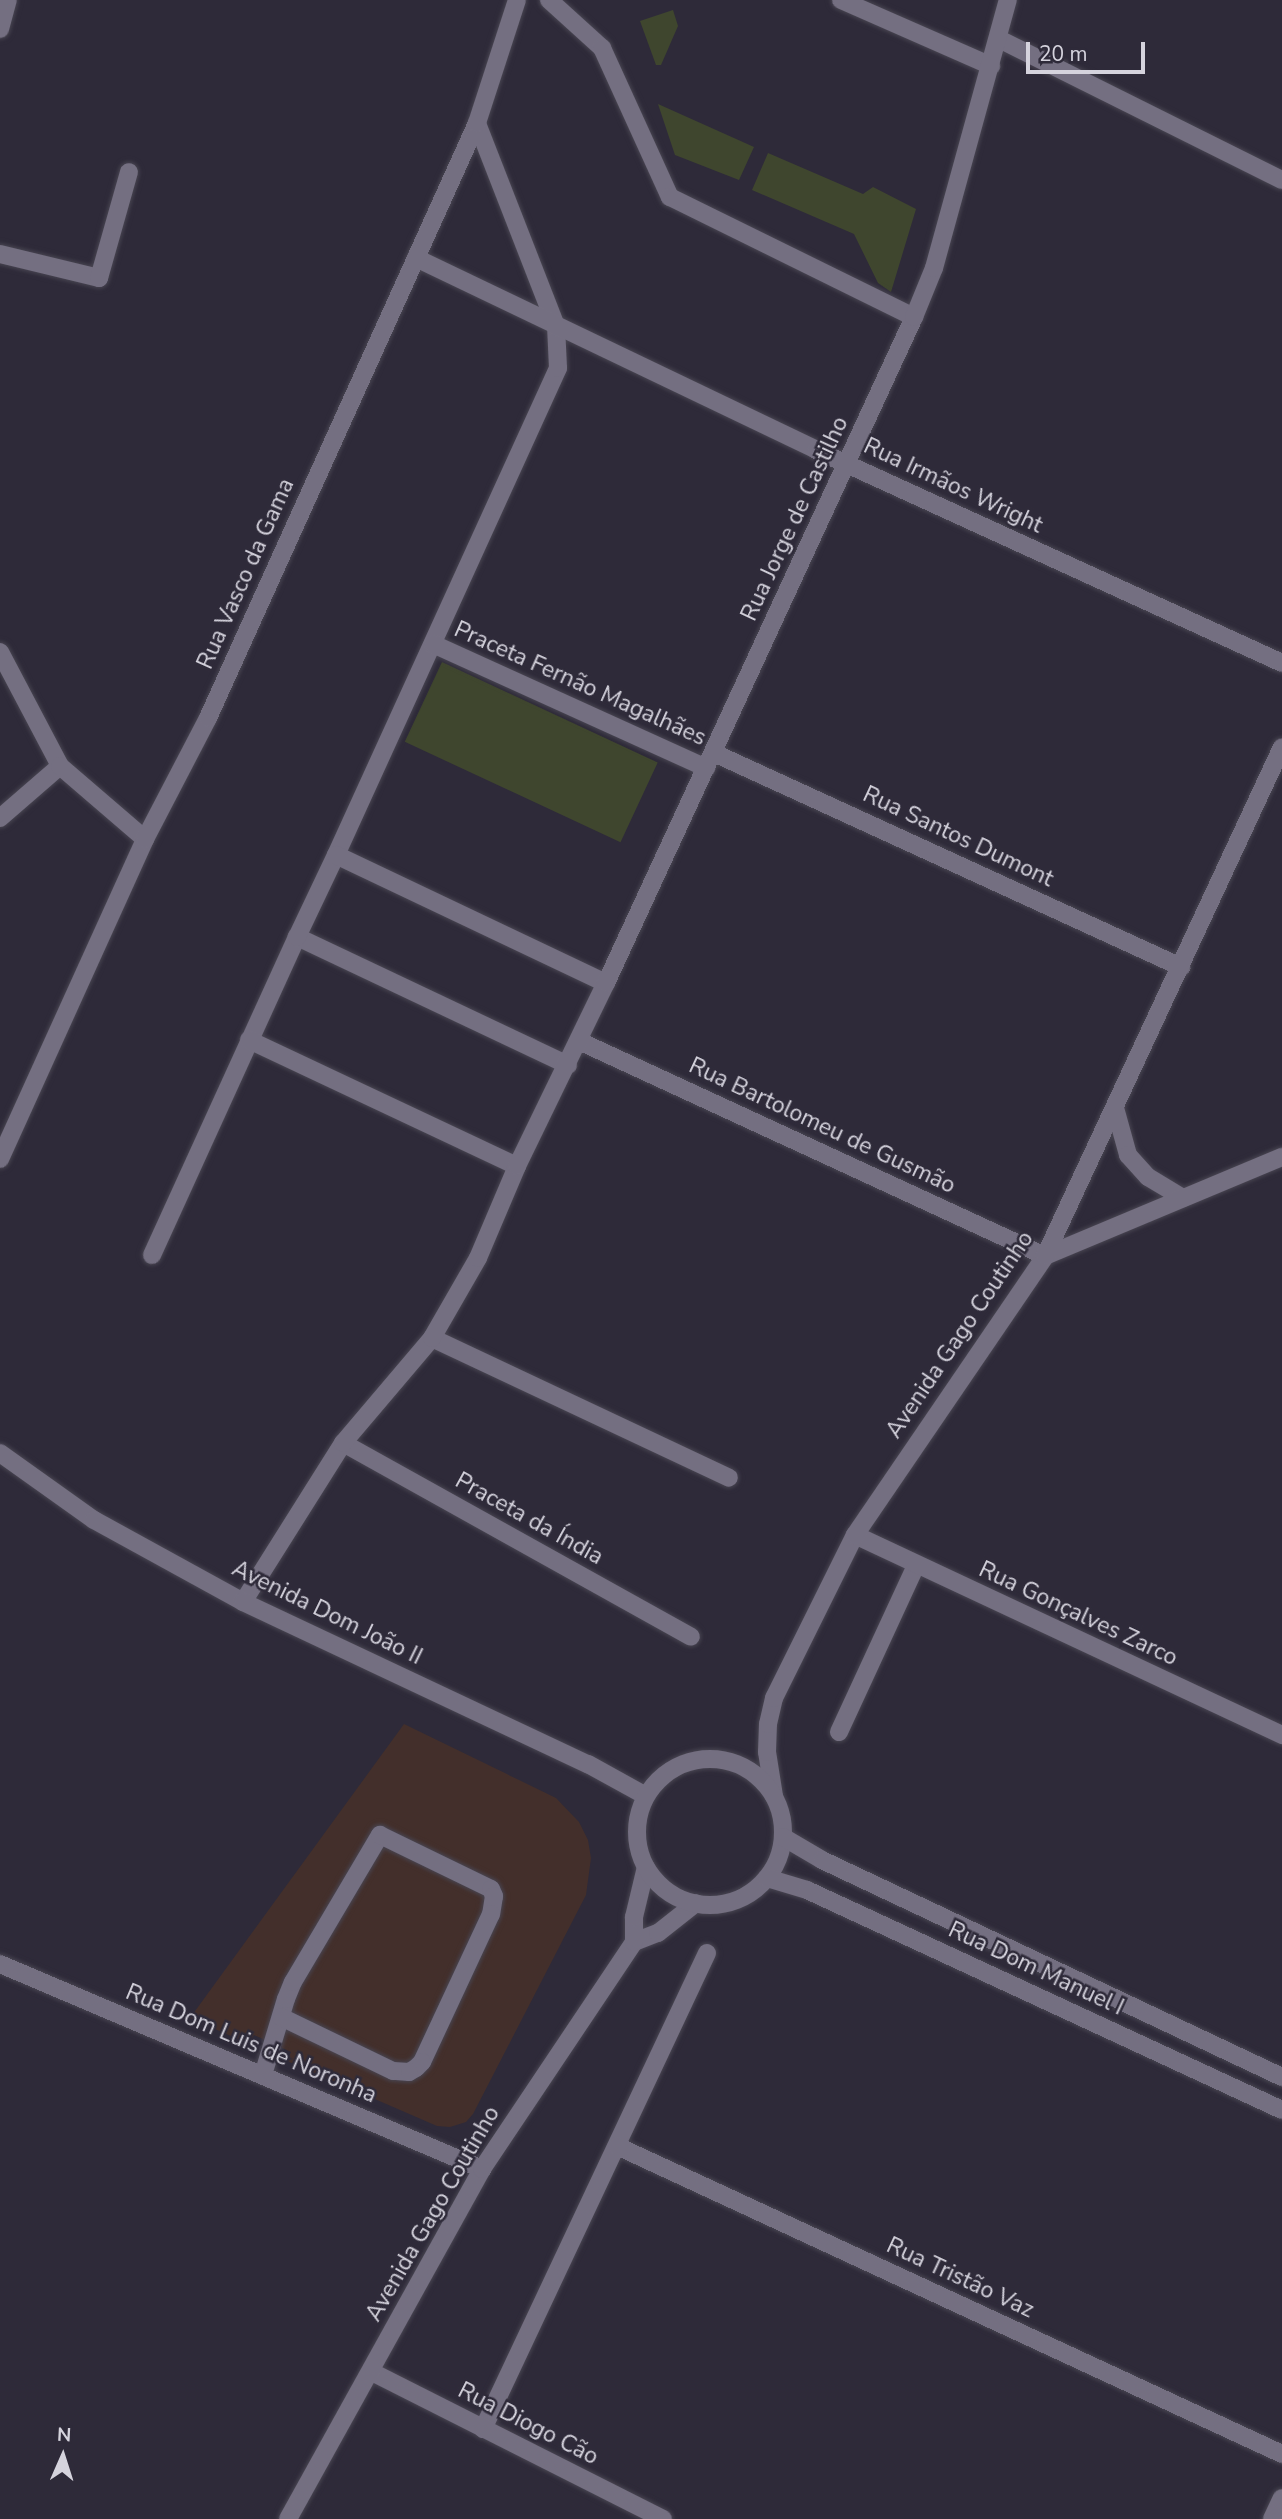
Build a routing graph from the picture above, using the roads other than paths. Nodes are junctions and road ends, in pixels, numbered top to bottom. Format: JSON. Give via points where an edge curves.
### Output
{"nodes":[{"id":1,"x":8,"y":0,"type":"edge"},
{"id":2,"x":517,"y":0,"type":"edge"},
{"id":3,"x":549,"y":0,"type":"edge"},
{"id":4,"x":841,"y":0,"type":"edge"},
{"id":5,"x":1008,"y":0,"type":"edge"},
{"id":6,"x":0,"y":29,"type":"edge"},
{"id":7,"x":999,"y":39,"type":"junction"},
{"id":8,"x":991,"y":66,"type":"junction"},
{"id":9,"x":477,"y":122,"type":"junction"},
{"id":10,"x":129,"y":172,"type":"dead end"},
{"id":11,"x":1282,"y":180,"type":"edge"},
{"id":12,"x":0,"y":254,"type":"edge"},
{"id":13,"x":416,"y":258,"type":"junction"},
{"id":14,"x":914,"y":317,"type":"junction"},
{"id":15,"x":556,"y":326,"type":"junction"},
{"id":16,"x":848,"y":465,"type":"junction"},
{"id":17,"x":433,"y":644,"type":"junction"},
{"id":18,"x":0,"y":652,"type":"edge"},
{"id":19,"x":1282,"y":663,"type":"edge"},
{"id":20,"x":1282,"y":747,"type":"edge"},
{"id":21,"x":710,"y":760,"type":"junction"},
{"id":22,"x":60,"y":766,"type":"junction"},
{"id":23,"x":0,"y":818,"type":"edge"},
{"id":24,"x":145,"y":838,"type":"junction"},
{"id":25,"x":336,"y":855,"type":"junction"},
{"id":26,"x":297,"y":937,"type":"junction"},
{"id":27,"x":1181,"y":967,"type":"junction"},
{"id":28,"x":606,"y":983,"type":"junction"},
{"id":29,"x":249,"y":1040,"type":"junction"},
{"id":30,"x":579,"y":1041,"type":"junction"},
{"id":31,"x":568,"y":1065,"type":"junction"},
{"id":32,"x":1115,"y":1108,"type":"junction"},
{"id":33,"x":1282,"y":1157,"type":"edge"},
{"id":34,"x":0,"y":1159,"type":"edge"},
{"id":35,"x":517,"y":1166,"type":"junction"},
{"id":36,"x":1182,"y":1198,"type":"junction"},
{"id":37,"x":152,"y":1255,"type":"dead end"},
{"id":38,"x":1045,"y":1256,"type":"junction"},
{"id":39,"x":432,"y":1338,"type":"junction"},
{"id":40,"x":343,"y":1443,"type":"junction"},
{"id":41,"x":0,"y":1453,"type":"edge"},
{"id":42,"x":729,"y":1478,"type":"dead end"},
{"id":43,"x":855,"y":1535,"type":"junction"},
{"id":44,"x":916,"y":1565,"type":"junction"},
{"id":45,"x":243,"y":1602,"type":"junction"},
{"id":46,"x":691,"y":1637,"type":"dead end"},
{"id":47,"x":839,"y":1732,"type":"dead end"},
{"id":48,"x":1282,"y":1735,"type":"edge"},
{"id":49,"x":646,"y":1796,"type":"junction"},
{"id":50,"x":774,"y":1796,"type":"junction"},
{"id":51,"x":783,"y":1837,"type":"junction"},
{"id":52,"x":646,"y":1867,"type":"junction"},
{"id":53,"x":767,"y":1878,"type":"junction"},
{"id":54,"x":696,"y":1903,"type":"junction"},
{"id":55,"x":634,"y":1942,"type":"junction"},
{"id":56,"x":707,"y":1953,"type":"dead end"},
{"id":57,"x":0,"y":1964,"type":"edge"},
{"id":58,"x":281,"y":2017,"type":"junction"},
{"id":59,"x":263,"y":2075,"type":"junction"},
{"id":60,"x":1282,"y":2077,"type":"edge"},
{"id":61,"x":1282,"y":2110,"type":"edge"},
{"id":62,"x":617,"y":2146,"type":"junction"},
{"id":63,"x":482,"y":2169,"type":"junction"},
{"id":64,"x":372,"y":2372,"type":"junction"},
{"id":65,"x":483,"y":2430,"type":"junction"},
{"id":66,"x":1282,"y":2454,"type":"edge"},
{"id":67,"x":1282,"y":2498,"type":"edge"},
{"id":68,"x":288,"y":2519,"type":"edge"},
{"id":69,"x":663,"y":2519,"type":"edge"},
{"id":70,"x":1272,"y":2519,"type":"edge"}],
"edges":[{"from":1,"to":6,"type":"street"},
{"from":2,"to":9,"type":"street","name":"Rua Vasco da Gama"},
{"from":3,"to":14,"type":"street","via":[[602,48],[670,197]]},
{"from":4,"to":8,"type":"street"},
{"from":5,"to":7,"type":"street","name":"Rua Jorge de Castilho"},
{"from":7,"to":8,"type":"street","name":"Rua Jorge de Castilho"},
{"from":7,"to":11,"type":"street"},
{"from":8,"to":14,"type":"street","name":"Rua Jorge de Castilho","via":[[934,268]]},
{"from":9,"to":13,"type":"street","name":"Rua Vasco da Gama"},
{"from":9,"to":15,"type":"street"},
{"from":10,"to":12,"type":"street","via":[[99,278]]},
{"from":13,"to":15,"type":"street","name":"Rua Irmãos Wright"},
{"from":13,"to":24,"type":"street","name":"Rua Vasco da Gama","via":[[208,718]]},
{"from":14,"to":16,"type":"street","name":"Rua Jorge de Castilho"},
{"from":15,"to":16,"type":"street","name":"Rua Irmãos Wright"},
{"from":15,"to":17,"type":"street","via":[[558,368]]},
{"from":16,"to":19,"type":"street","name":"Rua Irmãos Wright"},
{"from":16,"to":21,"type":"street","name":"Rua Jorge de Castilho"},
{"from":17,"to":21,"type":"street","name":"Praceta Fernão Magalhães"},
{"from":17,"to":25,"type":"street"},
{"from":18,"to":22,"type":"street"},
{"from":20,"to":27,"type":"street","name":"Avenida Gago Coutinho"},
{"from":21,"to":27,"type":"street","name":"Rua Santos Dumont"},
{"from":21,"to":28,"type":"street","name":"Rua Jorge de Castilho"},
{"from":22,"to":23,"type":"street"},
{"from":22,"to":24,"type":"street"},
{"from":24,"to":34,"type":"street","name":"Rua Vasco da Gama"},
{"from":25,"to":26,"type":"street"},
{"from":25,"to":28,"type":"street"},
{"from":26,"to":29,"type":"street"},
{"from":26,"to":31,"type":"street"},
{"from":27,"to":32,"type":"street","name":"Avenida Gago Coutinho"},
{"from":28,"to":30,"type":"street","name":"Rua Jorge de Castilho"},
{"from":29,"to":35,"type":"street"},
{"from":29,"to":37,"type":"street"},
{"from":30,"to":31,"type":"street"},
{"from":30,"to":38,"type":"street","name":"Rua Bartolomeu de Gusmão"},
{"from":31,"to":35,"type":"street"},
{"from":32,"to":36,"type":"street","via":[[1128,1155],[1147,1177]]},
{"from":32,"to":38,"type":"street","name":"Avenida Gago Coutinho"},
{"from":33,"to":36,"type":"street"},
{"from":35,"to":39,"type":"street","via":[[478,1258]]},
{"from":36,"to":38,"type":"street"},
{"from":38,"to":43,"type":"street","name":"Avenida Gago Coutinho"},
{"from":39,"to":40,"type":"street"},
{"from":39,"to":42,"type":"street"},
{"from":40,"to":45,"type":"street"},
{"from":40,"to":46,"type":"street","name":"Praceta da Índia"},
{"from":41,"to":45,"type":"street","name":"Avenida Dom João II","via":[[94,1520]]},
{"from":43,"to":44,"type":"street","name":"Rua Gonçalves Zarco"},
{"from":43,"to":50,"type":"street","name":"Avenida Gago Coutinho","via":[[774,1698],[766,1752]]},
{"from":44,"to":47,"type":"street"},
{"from":44,"to":48,"type":"street","name":"Rua Gonçalves Zarco"},
{"from":45,"to":49,"type":"street","name":"Avenida Dom João II","via":[[588,1764]]},
{"from":49,"to":50,"type":"street","via":[[657,1780],[676,1767],[698,1759],[721,1759],[759,1776]]},
{"from":49,"to":52,"type":"street","via":[[637,1821],[638,1845]]},
{"from":50,"to":51,"type":"street","via":[[782,1816]]},
{"from":51,"to":53,"type":"street","via":[[779,1858]]},
{"from":51,"to":60,"type":"street","name":"Rua Dom Manuel I","via":[[822,1860]]},
{"from":52,"to":54,"type":"street","via":[[660,1886]]},
{"from":52,"to":55,"type":"street","name":"Avenida Gago Coutinho","via":[[634,1917]]},
{"from":53,"to":54,"type":"street","via":[[749,1894],[727,1903]]},
{"from":53,"to":61,"type":"street","name":"Rua Dom Manuel I","via":[[807,1890]]},
{"from":54,"to":55,"type":"street","via":[[658,1933]]},
{"from":55,"to":63,"type":"street","name":"Avenida Gago Coutinho"},
{"from":56,"to":62,"type":"street"},
{"from":57,"to":59,"type":"street","name":"Rua Dom Luis de Noronha"},
{"from":58,"to":58,"type":"street","via":[[293,1982],[380,1835],[491,1889],[491,1914],[416,2068],[393,2071]]},
{"from":58,"to":59,"type":"street"},
{"from":59,"to":63,"type":"street","name":"Rua Dom Luis de Noronha"},
{"from":62,"to":65,"type":"street"},
{"from":62,"to":66,"type":"street","name":"Rua Tristão Vaz"},
{"from":63,"to":64,"type":"street","name":"Avenida Gago Coutinho"},
{"from":64,"to":65,"type":"street","name":"Rua Diogo Cão"},
{"from":64,"to":68,"type":"street","name":"Avenida Gago Coutinho"},
{"from":65,"to":69,"type":"street","name":"Rua Diogo Cão"},
{"from":67,"to":70,"type":"street"}]}
